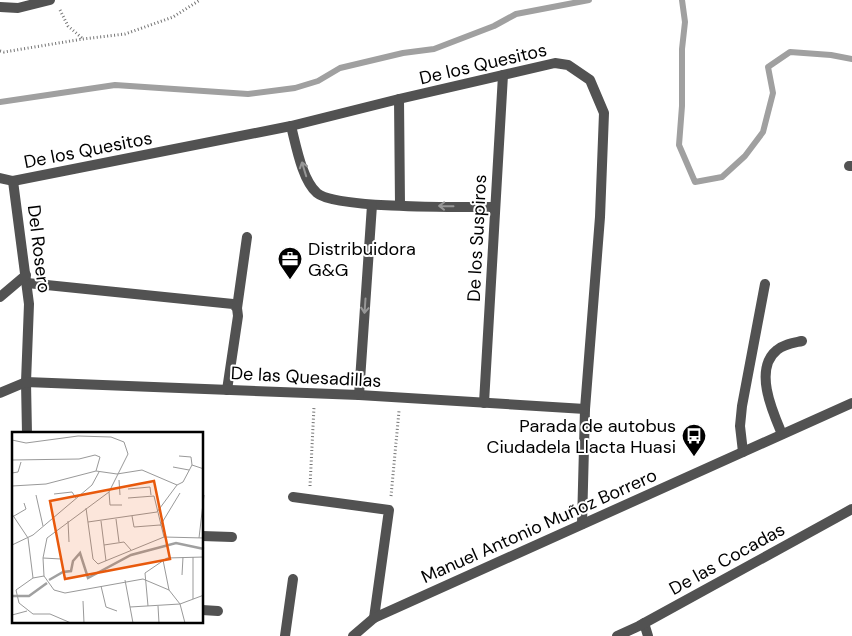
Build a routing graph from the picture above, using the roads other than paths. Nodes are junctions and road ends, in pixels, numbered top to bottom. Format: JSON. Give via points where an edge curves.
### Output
{"nodes":[{"id":1,"x":50,"y":0,"type":"edge"},
{"id":2,"x":0,"y":7,"type":"edge"},
{"id":3,"x":503,"y":75,"type":"junction"},
{"id":4,"x":399,"y":99,"type":"junction"},
{"id":5,"x":291,"y":126,"type":"junction"},
{"id":6,"x":0,"y":178,"type":"edge"},
{"id":7,"x":13,"y":181,"type":"junction"},
{"id":8,"x":372,"y":205,"type":"junction"},
{"id":9,"x":400,"y":205,"type":"junction"},
{"id":10,"x":495,"y":207,"type":"junction"},
{"id":11,"x":247,"y":237,"type":"dead end"},
{"id":12,"x":26,"y":279,"type":"junction"},
{"id":13,"x":764,"y":284,"type":"dead end"},
{"id":14,"x":0,"y":297,"type":"edge"},
{"id":15,"x":237,"y":308,"type":"junction"},
{"id":16,"x":802,"y":341,"type":"dead end"},
{"id":17,"x":26,"y":382,"type":"junction"},
{"id":18,"x":227,"y":390,"type":"junction"},
{"id":19,"x":0,"y":393,"type":"edge"},
{"id":20,"x":359,"y":395,"type":"junction"},
{"id":21,"x":484,"y":403,"type":"junction"},
{"id":22,"x":852,"y":403,"type":"edge"},
{"id":23,"x":585,"y":409,"type":"junction"},
{"id":24,"x":27,"y":432,"type":"edge"},
{"id":25,"x":782,"y":434,"type":"junction"},
{"id":26,"x":743,"y":452,"type":"junction"},
{"id":27,"x":293,"y":496,"type":"dead end"},
{"id":28,"x":852,"y":509,"type":"edge"},
{"id":29,"x":582,"y":524,"type":"junction"},
{"id":30,"x":204,"y":536,"type":"edge"},
{"id":31,"x":232,"y":537,"type":"dead end"},
{"id":32,"x":293,"y":579,"type":"dead end"},
{"id":33,"x":204,"y":610,"type":"edge"},
{"id":34,"x":218,"y":611,"type":"dead end"},
{"id":35,"x":374,"y":618,"type":"junction"},
{"id":36,"x":644,"y":623,"type":"junction"},
{"id":37,"x":285,"y":636,"type":"edge"},
{"id":38,"x":353,"y":636,"type":"edge"},
{"id":39,"x":617,"y":636,"type":"edge"},
{"id":40,"x":648,"y":636,"type":"edge"}],
"edges":[{"from":1,"to":2,"type":"street","via":[[18,8]]},
{"from":3,"to":4,"type":"street","name":"De los Quesitos"},
{"from":3,"to":10,"type":"street","name":"De los Suspiros"},
{"from":3,"to":23,"type":"street","name":"De los Quesitos","via":[[555,63],[568,65],[590,80],[604,113],[600,217]]},
{"from":4,"to":5,"type":"street","name":"De los Quesitos"},
{"from":4,"to":9,"type":"street"},
{"from":5,"to":7,"type":"street","name":"De los Quesitos"},
{"from":8,"to":5,"type":"street","one_way":true,"via":[[332,200],[318,194],[307,180]]},
{"from":6,"to":7,"type":"street","name":"De los Quesitos"},
{"from":7,"to":12,"type":"street","name":"Del Rosero"},
{"from":8,"to":9,"type":"street"},
{"from":8,"to":20,"type":"street","one_way":true},
{"from":10,"to":9,"type":"street","one_way":true},
{"from":10,"to":21,"type":"street","name":"De los Suspiros"},
{"from":11,"to":15,"type":"street"},
{"from":12,"to":14,"type":"street"},
{"from":12,"to":15,"type":"street","via":[[233,304]]},
{"from":12,"to":17,"type":"street","name":"Del Rosero","via":[[29,304]]},
{"from":13,"to":26,"type":"street","via":[[742,406]]},
{"from":15,"to":18,"type":"street"},
{"from":16,"to":25,"type":"street","via":[[786,344],[775,351],[768,363],[767,390]]},
{"from":17,"to":18,"type":"street","name":"De las Quesadillas"},
{"from":17,"to":19,"type":"street"},
{"from":17,"to":24,"type":"street","name":"Del Rosero"},
{"from":18,"to":20,"type":"street","name":"De las Quesadillas"},
{"from":20,"to":21,"type":"street","name":"De las Quesadillas"},
{"from":21,"to":23,"type":"street","name":"De las Quesadillas"},
{"from":22,"to":25,"type":"street","name":"Manuel Antonio Muñoz Borrero"},
{"from":23,"to":29,"type":"street","name":"De los Quesitos"},
{"from":25,"to":26,"type":"street","name":"Manuel Antonio Muñoz Borrero"},
{"from":26,"to":29,"type":"street","name":"Manuel Antonio Muñoz Borrero"},
{"from":27,"to":35,"type":"street","via":[[390,510]]},
{"from":28,"to":36,"type":"street","name":"De las Cocadas"},
{"from":29,"to":35,"type":"street","name":"Manuel Antonio Muñoz Borrero"},
{"from":30,"to":31,"type":"street"},
{"from":32,"to":37,"type":"street"},
{"from":33,"to":34,"type":"street"},
{"from":35,"to":38,"type":"street","name":"Manuel Antonio Muñoz Borrero"},
{"from":36,"to":39,"type":"street","name":"De las Cocadas"},
{"from":36,"to":40,"type":"street"}]}
